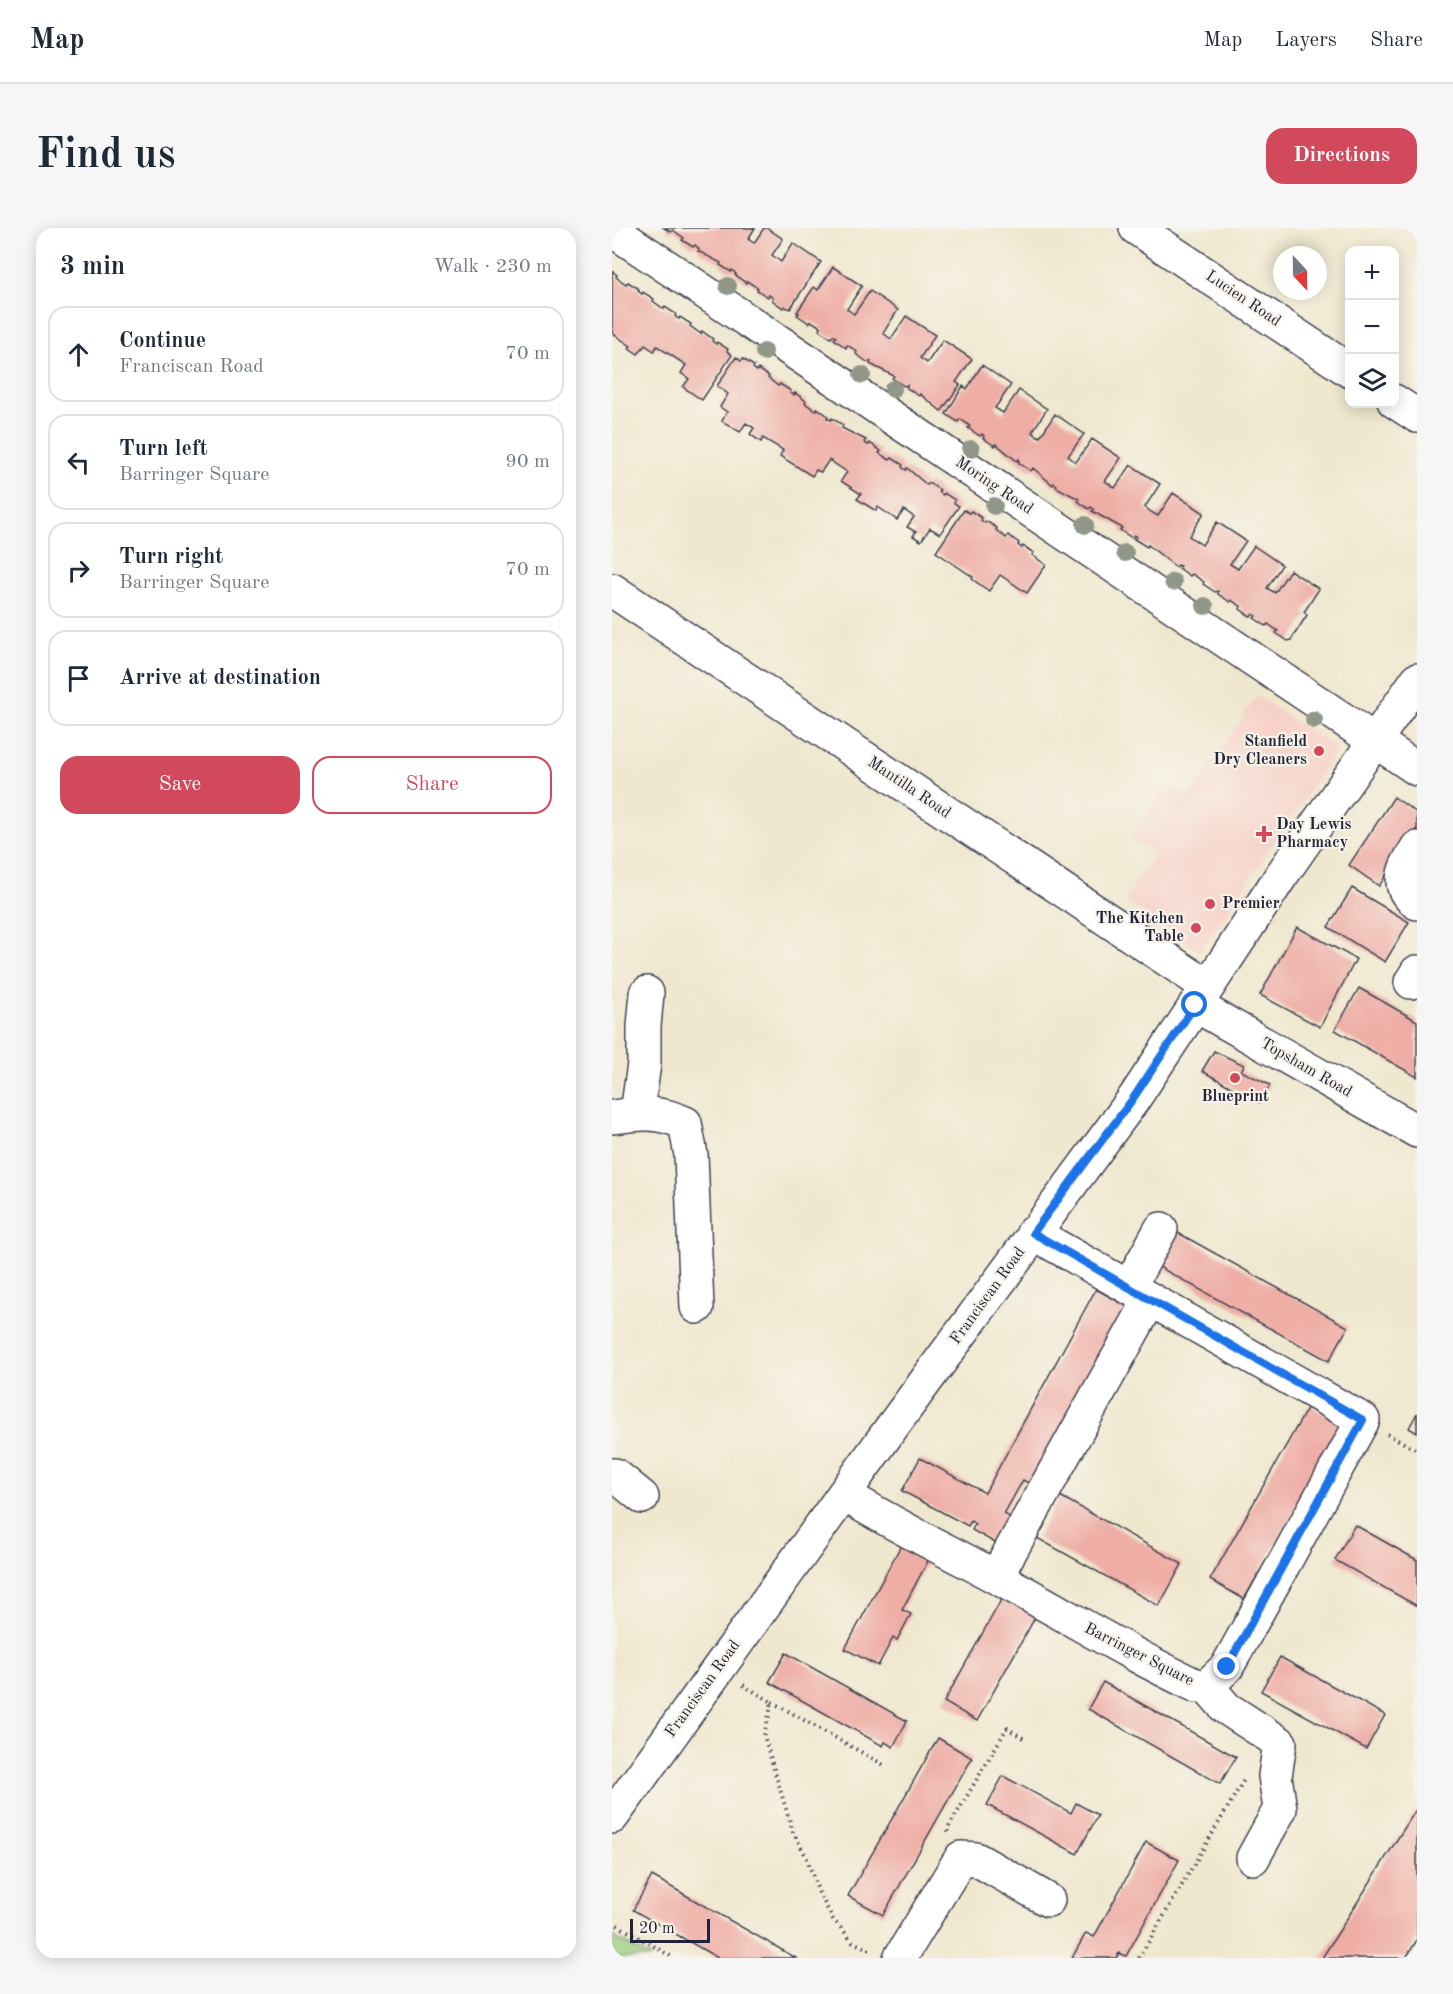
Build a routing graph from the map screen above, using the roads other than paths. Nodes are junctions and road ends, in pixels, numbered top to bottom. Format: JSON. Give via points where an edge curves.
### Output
{"nodes":[{"id":1,"x":1136,"y":228,"type":"edge"},
{"id":2,"x":612,"y":230,"type":"edge"},
{"id":3,"x":1345,"y":368,"type":"edge"},
{"id":4,"x":1399,"y":404,"type":"edge"},
{"id":5,"x":1417,"y":416,"type":"edge"},
{"id":6,"x":612,"y":590,"type":"edge"},
{"id":7,"x":1417,"y":680,"type":"edge"},
{"id":8,"x":1375,"y":742,"type":"junction"},
{"id":9,"x":1412,"y":765,"type":"edge"},
{"id":10,"x":1417,"y":848,"type":"edge"},
{"id":11,"x":1417,"y":903,"type":"edge"},
{"id":12,"x":647,"y":993,"type":"dead end"},
{"id":13,"x":1201,"y":996,"type":"junction"},
{"id":14,"x":625,"y":1115,"type":"edge"},
{"id":15,"x":1417,"y":1131,"type":"edge"},
{"id":16,"x":1161,"y":1229,"type":"dead end"},
{"id":17,"x":1033,"y":1233,"type":"junction"},
{"id":18,"x":1140,"y":1293,"type":"junction"},
{"id":19,"x":697,"y":1307,"type":"dead end"},
{"id":20,"x":612,"y":1475,"type":"edge"},
{"id":21,"x":844,"y":1494,"type":"junction"},
{"id":22,"x":642,"y":1497,"type":"dead end"},
{"id":23,"x":996,"y":1577,"type":"junction"},
{"id":24,"x":1208,"y":1686,"type":"junction"},
{"id":25,"x":612,"y":1817,"type":"edge"},
{"id":26,"x":1253,"y":1858,"type":"dead end"},
{"id":27,"x":1048,"y":1900,"type":"dead end"},
{"id":28,"x":889,"y":1956,"type":"edge"}],
"edges":[{"from":1,"to":3,"type":"street","name":"Lucien Road"},
{"from":2,"to":8,"type":"street","name":"Moring Road"},
{"from":4,"to":5,"type":"street"},
{"from":6,"to":13,"type":"street","name":"Mantilla Road"},
{"from":7,"to":8,"type":"street","name":"Franciscan Road"},
{"from":8,"to":9,"type":"street","name":"Moring Road"},
{"from":8,"to":13,"type":"street","name":"Franciscan Road"},
{"from":10,"to":11,"type":"street","via":[[1402,872],[1405,889]]},
{"from":12,"to":14,"type":"street","via":[[644,1064]]},
{"from":13,"to":15,"type":"street","name":"Topsham Road"},
{"from":13,"to":17,"type":"street","name":"Franciscan Road","via":[[1132,1100]]},
{"from":14,"to":19,"type":"street","via":[[667,1115],[685,1123],[691,1155]]},
{"from":16,"to":18,"type":"street"},
{"from":17,"to":18,"type":"street","name":"Barringer Square"},
{"from":17,"to":21,"type":"street","name":"Franciscan Road"},
{"from":18,"to":23,"type":"street"},
{"from":18,"to":24,"type":"street","name":"Barringer Square","via":[[1363,1420],[1227,1667]]},
{"from":20,"to":22,"type":"street"},
{"from":21,"to":23,"type":"street","name":"Barringer Square","via":[[887,1521]]},
{"from":21,"to":25,"type":"street","name":"Franciscan Road"},
{"from":23,"to":24,"type":"street","name":"Barringer Square","via":[[1181,1679]]},
{"from":24,"to":26,"type":"street","via":[[1226,1708],[1280,1743],[1275,1776],[1280,1809]]},
{"from":27,"to":28,"type":"street","via":[[976,1858],[961,1858]]}]}
